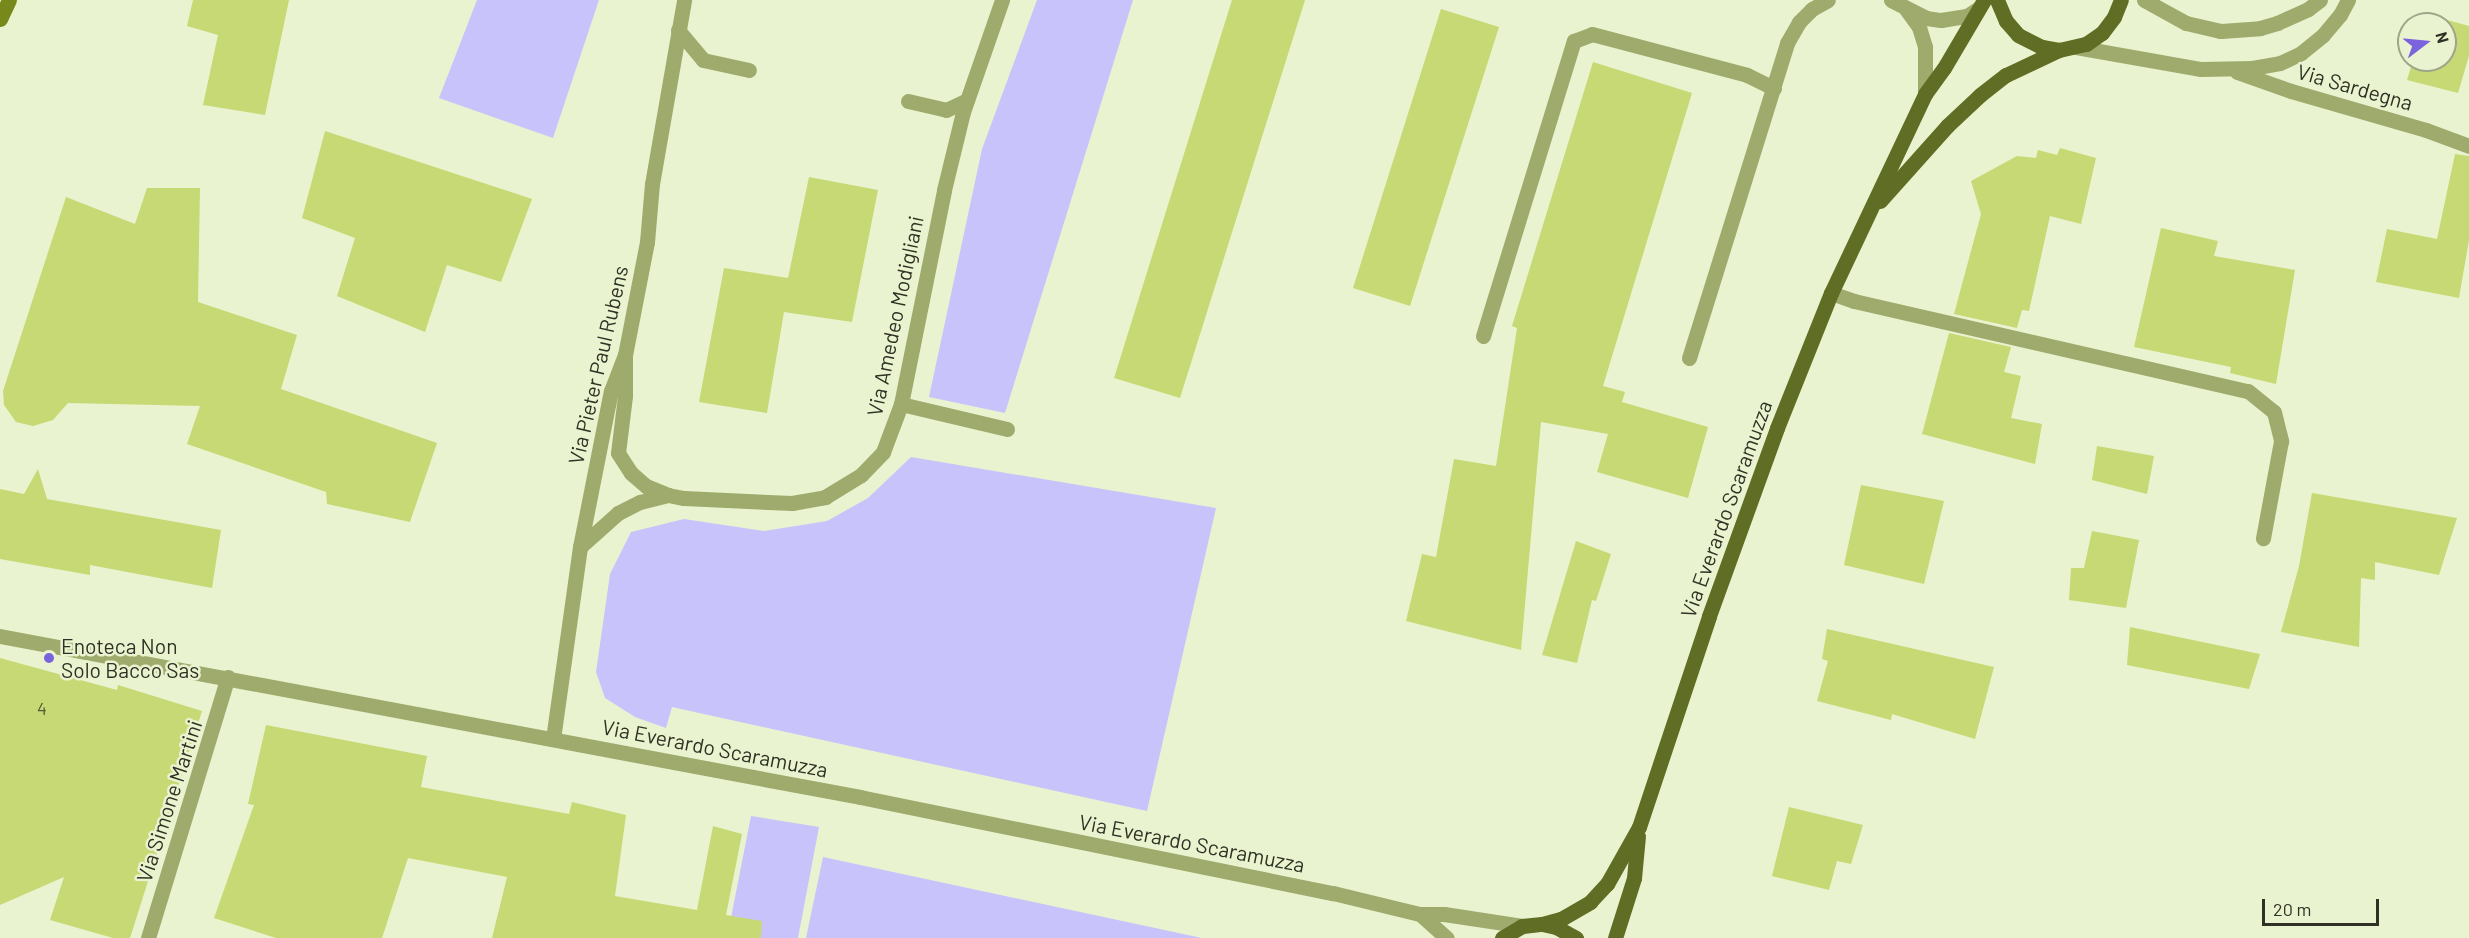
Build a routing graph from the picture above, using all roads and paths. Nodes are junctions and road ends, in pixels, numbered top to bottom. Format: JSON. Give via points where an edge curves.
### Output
{"nodes":[{"id":1,"x":684,"y":0,"type":"edge"},
{"id":2,"x":1002,"y":0,"type":"edge"},
{"id":3,"x":1828,"y":0,"type":"edge"},
{"id":4,"x":1891,"y":0,"type":"edge"},
{"id":5,"x":1997,"y":0,"type":"edge"},
{"id":6,"x":2121,"y":0,"type":"edge"},
{"id":7,"x":2144,"y":0,"type":"edge"},
{"id":8,"x":2320,"y":0,"type":"edge"},
{"id":9,"x":2348,"y":0,"type":"edge"},
{"id":10,"x":1981,"y":4,"type":"edge"},
{"id":11,"x":1906,"y":9,"type":"junction"},
{"id":12,"x":678,"y":30,"type":"junction"},
{"id":13,"x":2076,"y":47,"type":"junction"},
{"id":14,"x":2059,"y":50,"type":"junction"},
{"id":15,"x":2228,"y":69,"type":"junction"},
{"id":16,"x":749,"y":70,"type":"dead end"},
{"id":17,"x":1774,"y":88,"type":"junction"},
{"id":18,"x":1925,"y":94,"type":"junction"},
{"id":19,"x":966,"y":100,"type":"junction"},
{"id":20,"x":908,"y":101,"type":"dead end"},
{"id":21,"x":2469,"y":146,"type":"edge"},
{"id":22,"x":1870,"y":212,"type":"junction"},
{"id":23,"x":1831,"y":293,"type":"junction"},
{"id":24,"x":1483,"y":336,"type":"dead end"},
{"id":25,"x":625,"y":355,"type":"junction"},
{"id":26,"x":1689,"y":358,"type":"dead end"},
{"id":27,"x":902,"y":404,"type":"junction"},
{"id":28,"x":1007,"y":429,"type":"dead end"},
{"id":29,"x":668,"y":495,"type":"junction"},
{"id":30,"x":2263,"y":538,"type":"dead end"},
{"id":31,"x":580,"y":547,"type":"junction"},
{"id":32,"x":0,"y":636,"type":"edge"},
{"id":33,"x":228,"y":677,"type":"junction"},
{"id":34,"x":553,"y":739,"type":"junction"},
{"id":35,"x":1639,"y":827,"type":"junction"},
{"id":36,"x":1420,"y":914,"type":"junction"},
{"id":37,"x":1542,"y":924,"type":"junction"},
{"id":38,"x":1522,"y":926,"type":"junction"},
{"id":39,"x":148,"y":938,"type":"edge"},
{"id":40,"x":1447,"y":938,"type":"edge"},
{"id":41,"x":1502,"y":938,"type":"edge"},
{"id":42,"x":1576,"y":938,"type":"edge"},
{"id":43,"x":1615,"y":938,"type":"edge"}],
"edges":[{"from":1,"to":12,"type":"street","name":"Via Pieter Paul Rubens"},
{"from":2,"to":19,"type":"street","name":"Via Amedeo Modigliani"},
{"from":3,"to":17,"type":"street","via":[[1799,22],[1787,43]]},
{"from":4,"to":11,"type":"street"},
{"from":5,"to":14,"type":"main road","via":[[2006,21],[2018,35],[2042,47]]},
{"from":6,"to":13,"type":"main road","via":[[2109,26]]},
{"from":7,"to":8,"type":"street","via":[[2186,23],[2221,31],[2250,30],[2277,23]]},
{"from":9,"to":15,"type":"street","via":[[2323,35],[2301,53],[2280,63]]},
{"from":10,"to":11,"type":"street","via":[[1967,16],[1941,20]]},
{"from":10,"to":18,"type":"main road","name":"Via Everardo Scaramuzza"},
{"from":11,"to":18,"type":"street","via":[[1919,27],[1925,47]]},
{"from":12,"to":16,"type":"street","via":[[703,60]]},
{"from":12,"to":25,"type":"street","name":"Via Pieter Paul Rubens","via":[[652,184],[647,242]]},
{"from":13,"to":14,"type":"main road"},
{"from":13,"to":15,"type":"street","via":[[2169,65]]},
{"from":14,"to":22,"type":"main road","name":"Via Everardo Scaramuzza","via":[[2006,75],[1980,95]]},
{"from":15,"to":21,"type":"street","name":"Via Sardegna"},
{"from":17,"to":24,"type":"street","via":[[1747,75],[1592,34],[1574,41]]},
{"from":17,"to":26,"type":"street"},
{"from":18,"to":22,"type":"main road","name":"Via Everardo Scaramuzza"},
{"from":19,"to":20,"type":"street","via":[[946,110]]},
{"from":19,"to":27,"type":"street","name":"Via Amedeo Modigliani"},
{"from":22,"to":23,"type":"main road","name":"Via Everardo Scaramuzza"},
{"from":23,"to":30,"type":"street","via":[[1854,302],[2248,391],[2274,412],[2281,441]]},
{"from":23,"to":35,"type":"main road","name":"Via Everardo Scaramuzza","via":[[1713,605]]},
{"from":25,"to":29,"type":"street","name":"Via Amedeo Modigliani","via":[[618,453],[631,473],[646,486]]},
{"from":25,"to":31,"type":"street","name":"Via Pieter Paul Rubens","via":[[611,391]]},
{"from":27,"to":28,"type":"street"},
{"from":27,"to":29,"type":"street","name":"Via Amedeo Modigliani","via":[[883,452],[861,475],[825,497],[792,503]]},
{"from":29,"to":31,"type":"street","name":"Via Amedeo Modigliani","via":[[618,513]]},
{"from":31,"to":34,"type":"street","name":"Via Pieter Paul Rubens"},
{"from":32,"to":33,"type":"street","name":"Via Everardo Scaramuzza"},
{"from":33,"to":34,"type":"street","name":"Via Everardo Scaramuzza"},
{"from":33,"to":39,"type":"street","name":"Via Simone Martini"},
{"from":34,"to":36,"type":"street","name":"Via Everardo Scaramuzza","via":[[860,797]]},
{"from":35,"to":37,"type":"main road","name":"Via Everardo Scaramuzza","via":[[1606,884],[1590,902],[1561,919]]},
{"from":35,"to":43,"type":"main road","name":"Via Everardo Scaramuzza","via":[[1634,879]]},
{"from":36,"to":38,"type":"street","name":"Via Everardo Scaramuzza"},
{"from":36,"to":40,"type":"street","name":"Via Everardo Scaramuzza"},
{"from":37,"to":38,"type":"main road"},
{"from":37,"to":42,"type":"main road"},
{"from":38,"to":41,"type":"main road"}]}
